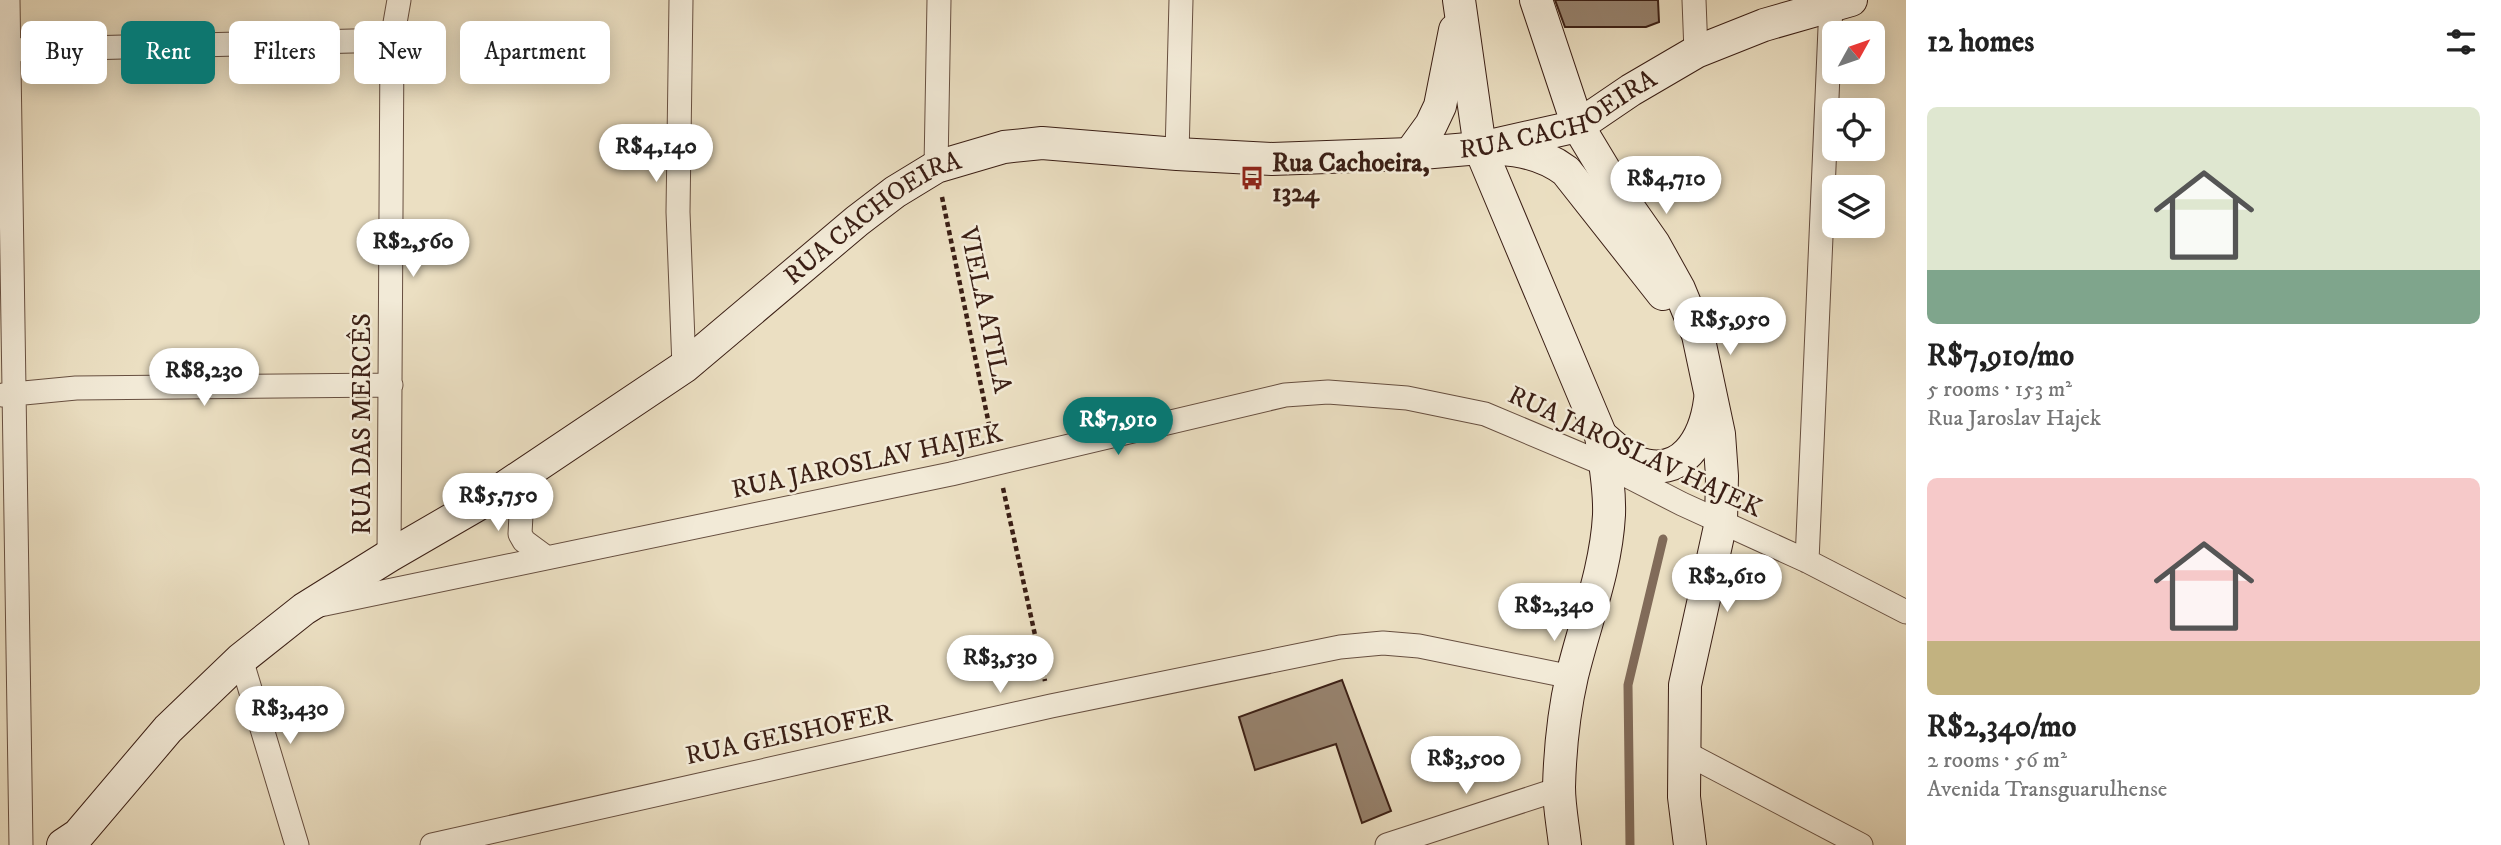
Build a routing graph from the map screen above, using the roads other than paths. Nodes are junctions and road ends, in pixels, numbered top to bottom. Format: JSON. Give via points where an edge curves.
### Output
{"nodes":[{"id":1,"x":8,"y":0,"type":"edge"},
{"id":2,"x":400,"y":0,"type":"edge"},
{"id":3,"x":681,"y":0,"type":"edge"},
{"id":4,"x":939,"y":0,"type":"edge"},
{"id":5,"x":1181,"y":0,"type":"edge"},
{"id":6,"x":1536,"y":0,"type":"edge"},
{"id":7,"x":1694,"y":0,"type":"edge"},
{"id":8,"x":1841,"y":3,"type":"edge"},
{"id":9,"x":1459,"y":6,"type":"edge"},
{"id":10,"x":396,"y":21,"type":"edge"},
{"id":11,"x":354,"y":41,"type":"edge"},
{"id":12,"x":9,"y":50,"type":"junction"},
{"id":13,"x":1696,"y":52,"type":"junction"},
{"id":14,"x":392,"y":84,"type":"edge"},
{"id":15,"x":1578,"y":126,"type":"junction"},
{"id":16,"x":1480,"y":148,"type":"junction"},
{"id":17,"x":1177,"y":154,"type":"junction"},
{"id":18,"x":1410,"y":155,"type":"junction"},
{"id":19,"x":936,"y":167,"type":"junction"},
{"id":20,"x":1698,"y":335,"type":"junction"},
{"id":21,"x":684,"y":367,"type":"junction"},
{"id":22,"x":391,"y":385,"type":"junction"},
{"id":23,"x":1711,"y":391,"type":"junction"},
{"id":24,"x":8,"y":394,"type":"edge"},
{"id":25,"x":1603,"y":450,"type":"junction"},
{"id":26,"x":1670,"y":465,"type":"junction"},
{"id":27,"x":523,"y":476,"type":"junction"},
{"id":28,"x":1641,"y":482,"type":"junction"},
{"id":29,"x":1721,"y":522,"type":"junction"},
{"id":30,"x":389,"y":555,"type":"junction"},
{"id":31,"x":547,"y":558,"type":"junction"},
{"id":32,"x":1807,"y":561,"type":"junction"},
{"id":33,"x":304,"y":609,"type":"junction"},
{"id":34,"x":1906,"y":612,"type":"edge"},
{"id":35,"x":241,"y":659,"type":"junction"},
{"id":36,"x":1572,"y":677,"type":"junction"},
{"id":37,"x":1684,"y":751,"type":"junction"},
{"id":38,"x":1559,"y":789,"type":"junction"},
{"id":39,"x":21,"y":845,"type":"edge"},
{"id":40,"x":63,"y":845,"type":"edge"},
{"id":41,"x":297,"y":845,"type":"edge"},
{"id":42,"x":432,"y":845,"type":"edge"},
{"id":43,"x":1387,"y":845,"type":"edge"},
{"id":44,"x":1565,"y":845,"type":"edge"},
{"id":45,"x":1690,"y":845,"type":"edge"},
{"id":46,"x":1861,"y":845,"type":"edge"}],
"edges":[{"from":1,"to":12,"type":"street"},
{"from":2,"to":10,"type":"street","name":"RUA DAS MERCÊS"},
{"from":3,"to":21,"type":"street","via":[[678,212]]},
{"from":4,"to":19,"type":"street"},
{"from":5,"to":17,"type":"street"},
{"from":6,"to":15,"type":"main road"},
{"from":7,"to":13,"type":"street"},
{"from":8,"to":13,"type":"main road","name":"RUA CACHOEIRA","via":[[1764,25]]},
{"from":8,"to":32,"type":"street"},
{"from":9,"to":16,"type":"main road"},
{"from":9,"to":18,"type":"main road","via":[[1440,106]]},
{"from":11,"to":12,"type":"street"},
{"from":12,"to":24,"type":"street"},
{"from":13,"to":15,"type":"main road","name":"RUA CACHOEIRA"},
{"from":14,"to":22,"type":"street","name":"RUA DAS MERCÊS"},
{"from":15,"to":16,"type":"main road","name":"RUA CACHOEIRA"},
{"from":15,"to":20,"type":"main road","via":[[1660,255]]},
{"from":16,"to":18,"type":"main road","name":"RUA CACHOEIRA"},
{"from":16,"to":20,"type":"main road","via":[[1534,154],[1566,171]]},
{"from":16,"to":25,"type":"main road"},
{"from":17,"to":18,"type":"main road","name":"RUA CACHOEIRA","via":[[1272,159]]},
{"from":17,"to":19,"type":"main road","name":"RUA CACHOEIRA","via":[[1042,143],[1004,147]]},
{"from":19,"to":21,"type":"main road","name":"RUA CACHOEIRA","via":[[857,221]]},
{"from":20,"to":23,"type":"main road"},
{"from":21,"to":27,"type":"main road","name":"RUA CACHOEIRA"},
{"from":22,"to":24,"type":"street","via":[[76,388]]},
{"from":22,"to":30,"type":"street","name":"RUA DAS MERCÊS"},
{"from":23,"to":26,"type":"main road","via":[[1709,413],[1693,451]]},
{"from":23,"to":29,"type":"main road","via":[[1723,476]]},
{"from":24,"to":39,"type":"street"},
{"from":25,"to":26,"type":"main road","via":[[1651,466]]},
{"from":25,"to":28,"type":"street","name":"RUA JAROSLAV HAJEK"},
{"from":25,"to":31,"type":"street","name":"RUA JAROSLAV HAJEK","via":[[1485,414],[1407,398],[1328,392],[1273,397],[997,463]]},
{"from":25,"to":36,"type":"main road","via":[[1609,513],[1605,551]]},
{"from":26,"to":28,"type":"main road"},
{"from":27,"to":30,"type":"main road","name":"RUA CACHOEIRA"},
{"from":27,"to":31,"type":"street","via":[[520,534]]},
{"from":28,"to":29,"type":"street","name":"RUA JAROSLAV HAJEK"},
{"from":29,"to":32,"type":"street","name":"RUA JAROSLAV HAJEK"},
{"from":29,"to":37,"type":"main road","via":[[1685,685]]},
{"from":30,"to":33,"type":"main road","name":"RUA CACHOEIRA"},
{"from":31,"to":33,"type":"street","name":"RUA JAROSLAV HAJEK"},
{"from":32,"to":34,"type":"street","name":"RUA JAROSLAV HAJEK"},
{"from":33,"to":35,"type":"main road","name":"RUA CACHOEIRA"},
{"from":35,"to":40,"type":"main road","name":"RUA CACHOEIRA","via":[[168,729],[78,835]]},
{"from":35,"to":41,"type":"street"},
{"from":36,"to":38,"type":"main road"},
{"from":36,"to":42,"type":"street","name":"RUA GEISHOFER","via":[[1419,646],[1340,647],[1051,706]]},
{"from":37,"to":45,"type":"main road"},
{"from":37,"to":46,"type":"street"},
{"from":38,"to":43,"type":"street"},
{"from":38,"to":44,"type":"main road"}]}
